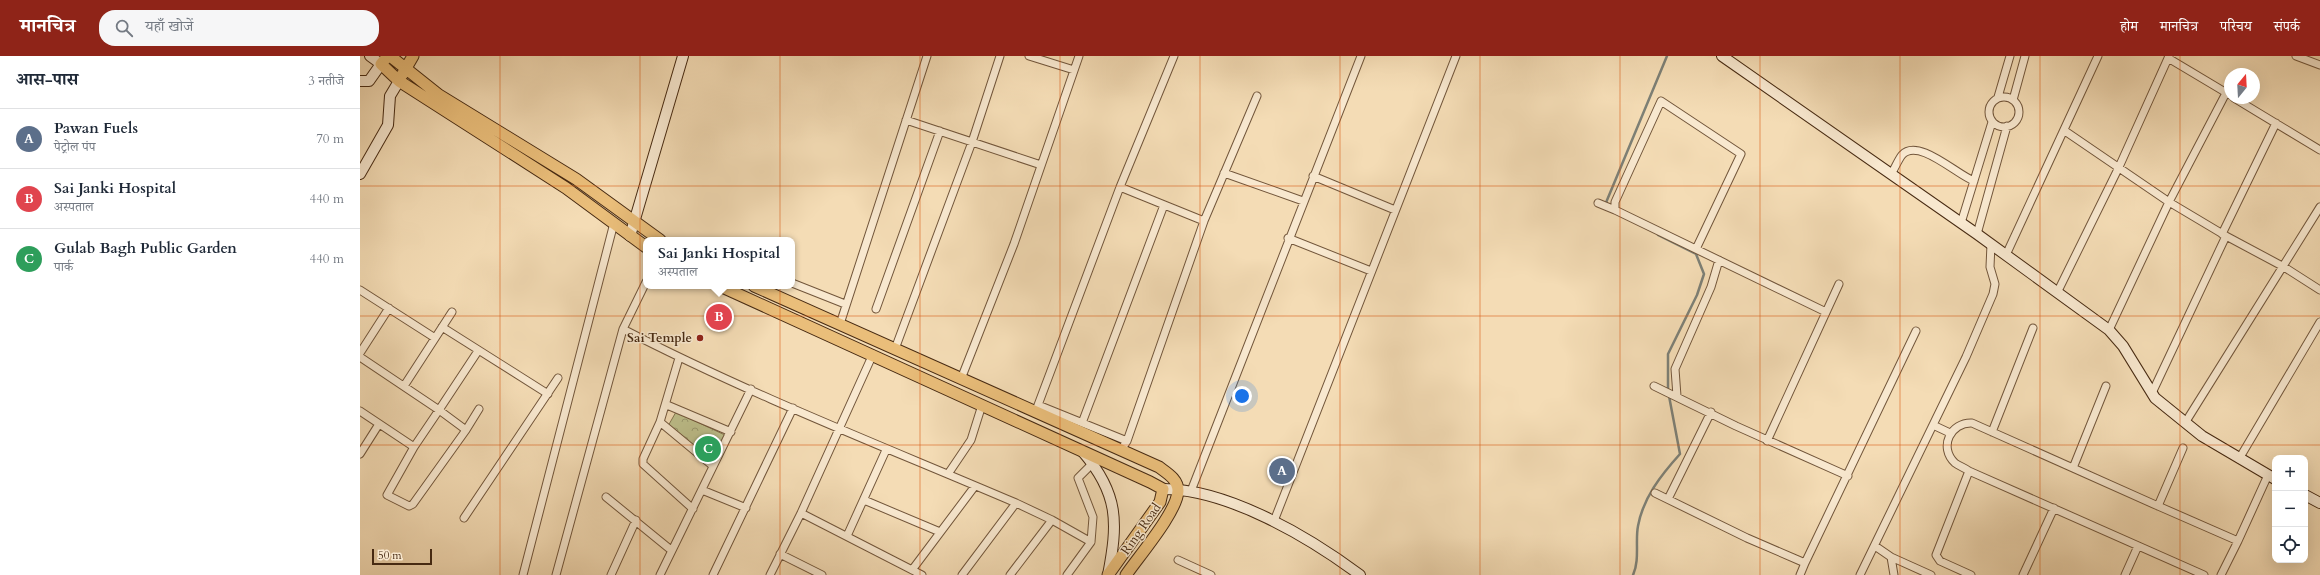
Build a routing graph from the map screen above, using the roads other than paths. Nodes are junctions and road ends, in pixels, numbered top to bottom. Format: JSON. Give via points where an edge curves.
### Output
{"nodes":[{"id":1,"x":370,"y":56,"type":"edge"},
{"id":2,"x":413,"y":56,"type":"edge"},
{"id":3,"x":683,"y":56,"type":"edge"},
{"id":4,"x":927,"y":56,"type":"edge"},
{"id":5,"x":1000,"y":56,"type":"edge"},
{"id":6,"x":1029,"y":56,"type":"edge"},
{"id":7,"x":1079,"y":56,"type":"edge"},
{"id":8,"x":1174,"y":56,"type":"edge"},
{"id":9,"x":1361,"y":56,"type":"edge"},
{"id":10,"x":1456,"y":56,"type":"edge"},
{"id":11,"x":1722,"y":56,"type":"edge"},
{"id":12,"x":2010,"y":56,"type":"edge"},
{"id":13,"x":2025,"y":56,"type":"edge"},
{"id":14,"x":2098,"y":56,"type":"edge"},
{"id":15,"x":2296,"y":56,"type":"edge"},
{"id":16,"x":2168,"y":57,"type":"edge"},
{"id":17,"x":2320,"y":64,"type":"edge"},
{"id":18,"x":377,"y":68,"type":"edge"},
{"id":19,"x":406,"y":69,"type":"junction"},
{"id":20,"x":1074,"y":70,"type":"junction"},
{"id":21,"x":360,"y":74,"type":"edge"},
{"id":22,"x":399,"y":81,"type":"junction"},
{"id":23,"x":2224,"y":92,"type":"edge"},
{"id":24,"x":1257,"y":96,"type":"dead end"},
{"id":25,"x":1998,"y":97,"type":"junction"},
{"id":26,"x":2013,"y":100,"type":"junction"},
{"id":27,"x":2224,"y":101,"type":"edge"},
{"id":28,"x":2244,"y":104,"type":"edge"},
{"id":29,"x":906,"y":120,"type":"junction"},
{"id":30,"x":1992,"y":122,"type":"junction"},
{"id":31,"x":2276,"y":124,"type":"junction"},
{"id":32,"x":2008,"y":126,"type":"junction"},
{"id":33,"x":940,"y":131,"type":"junction"},
{"id":34,"x":2065,"y":131,"type":"junction"},
{"id":35,"x":972,"y":142,"type":"junction"},
{"id":36,"x":2320,"y":150,"type":"edge"},
{"id":37,"x":1041,"y":166,"type":"junction"},
{"id":38,"x":2118,"y":167,"type":"junction"},
{"id":39,"x":1224,"y":173,"type":"junction"},
{"id":40,"x":360,"y":174,"type":"edge"},
{"id":41,"x":1891,"y":174,"type":"junction"},
{"id":42,"x":1313,"y":176,"type":"junction"},
{"id":43,"x":1974,"y":181,"type":"junction"},
{"id":44,"x":1120,"y":187,"type":"junction"},
{"id":45,"x":1302,"y":201,"type":"junction"},
{"id":46,"x":2169,"y":202,"type":"junction"},
{"id":47,"x":1600,"y":203,"type":"dead end"},
{"id":48,"x":1164,"y":205,"type":"junction"},
{"id":49,"x":1611,"y":208,"type":"junction"},
{"id":50,"x":2320,"y":208,"type":"edge"},
{"id":51,"x":1395,"y":210,"type":"junction"},
{"id":52,"x":1204,"y":221,"type":"junction"},
{"id":53,"x":635,"y":222,"type":"junction"},
{"id":54,"x":614,"y":223,"type":"junction"},
{"id":55,"x":1961,"y":223,"type":"junction"},
{"id":56,"x":1977,"y":234,"type":"junction"},
{"id":57,"x":2224,"y":235,"type":"junction"},
{"id":58,"x":630,"y":236,"type":"junction"},
{"id":59,"x":656,"y":237,"type":"edge"},
{"id":60,"x":1288,"y":238,"type":"junction"},
{"id":61,"x":1991,"y":244,"type":"junction"},
{"id":62,"x":643,"y":245,"type":"edge"},
{"id":63,"x":1696,"y":249,"type":"junction"},
{"id":64,"x":2006,"y":255,"type":"junction"},
{"id":65,"x":1719,"y":260,"type":"junction"},
{"id":66,"x":2284,"y":267,"type":"junction"},
{"id":67,"x":1371,"y":272,"type":"junction"},
{"id":68,"x":795,"y":284,"type":"edge"},
{"id":69,"x":1839,"y":284,"type":"dead end"},
{"id":70,"x":643,"y":288,"type":"edge"},
{"id":71,"x":727,"y":289,"type":"edge"},
{"id":72,"x":768,"y":289,"type":"edge"},
{"id":73,"x":360,"y":290,"type":"edge"},
{"id":74,"x":2320,"y":290,"type":"edge"},
{"id":75,"x":2057,"y":292,"type":"junction"},
{"id":76,"x":845,"y":304,"type":"junction"},
{"id":77,"x":389,"y":308,"type":"junction"},
{"id":78,"x":876,"y":310,"type":"dead end"},
{"id":79,"x":452,"y":312,"type":"dead end"},
{"id":80,"x":1826,"y":312,"type":"junction"},
{"id":81,"x":2320,"y":322,"type":"edge"},
{"id":82,"x":840,"y":324,"type":"junction"},
{"id":83,"x":442,"y":327,"type":"junction"},
{"id":84,"x":2033,"y":328,"type":"dead end"},
{"id":85,"x":623,"y":329,"type":"junction"},
{"id":86,"x":2109,"y":330,"type":"junction"},
{"id":87,"x":1916,"y":331,"type":"dead end"},
{"id":88,"x":435,"y":338,"type":"junction"},
{"id":89,"x":895,"y":349,"type":"junction"},
{"id":90,"x":478,"y":351,"type":"junction"},
{"id":91,"x":360,"y":353,"type":"edge"},
{"id":92,"x":873,"y":354,"type":"junction"},
{"id":93,"x":360,"y":357,"type":"edge"},
{"id":94,"x":679,"y":358,"type":"junction"},
{"id":95,"x":558,"y":378,"type":"dead end"},
{"id":96,"x":961,"y":379,"type":"junction"},
{"id":97,"x":404,"y":386,"type":"junction"},
{"id":98,"x":1654,"y":386,"type":"dead end"},
{"id":99,"x":2106,"y":386,"type":"dead end"},
{"id":100,"x":751,"y":389,"type":"junction"},
{"id":101,"x":2152,"y":393,"type":"junction"},
{"id":102,"x":548,"y":394,"type":"junction"},
{"id":103,"x":1675,"y":395,"type":"junction"},
{"id":104,"x":667,"y":405,"type":"junction"},
{"id":105,"x":982,"y":405,"type":"junction"},
{"id":106,"x":793,"y":408,"type":"junction"},
{"id":107,"x":479,"y":409,"type":"dead end"},
{"id":108,"x":1037,"y":409,"type":"junction"},
{"id":109,"x":439,"y":410,"type":"junction"},
{"id":110,"x":360,"y":411,"type":"edge"},
{"id":111,"x":1711,"y":412,"type":"junction"},
{"id":112,"x":660,"y":422,"type":"junction"},
{"id":113,"x":2185,"y":422,"type":"junction"},
{"id":114,"x":1082,"y":423,"type":"junction"},
{"id":115,"x":379,"y":424,"type":"junction"},
{"id":116,"x":1933,"y":425,"type":"junction"},
{"id":117,"x":840,"y":429,"type":"junction"},
{"id":118,"x":466,"y":430,"type":"junction"},
{"id":119,"x":731,"y":432,"type":"junction"},
{"id":120,"x":1992,"y":432,"type":"junction"},
{"id":121,"x":1950,"y":433,"type":"junction"},
{"id":122,"x":1768,"y":440,"type":"junction"},
{"id":123,"x":1124,"y":446,"type":"junction"},
{"id":124,"x":414,"y":447,"type":"junction"},
{"id":125,"x":2183,"y":448,"type":"dead end"},
{"id":126,"x":886,"y":450,"type":"junction"},
{"id":127,"x":1083,"y":452,"type":"junction"},
{"id":128,"x":360,"y":454,"type":"edge"},
{"id":129,"x":2239,"y":459,"type":"junction"},
{"id":130,"x":1093,"y":463,"type":"junction"},
{"id":131,"x":713,"y":466,"type":"junction"},
{"id":132,"x":2073,"y":468,"type":"junction"},
{"id":133,"x":1969,"y":471,"type":"junction"},
{"id":134,"x":948,"y":474,"type":"junction"},
{"id":135,"x":1848,"y":476,"type":"junction"},
{"id":136,"x":2272,"y":477,"type":"edge"},
{"id":137,"x":975,"y":486,"type":"junction"},
{"id":138,"x":1178,"y":489,"type":"junction"},
{"id":139,"x":702,"y":490,"type":"junction"},
{"id":140,"x":1163,"y":490,"type":"junction"},
{"id":141,"x":1191,"y":491,"type":"junction"},
{"id":142,"x":1655,"y":493,"type":"dead end"},
{"id":143,"x":606,"y":497,"type":"dead end"},
{"id":144,"x":2308,"y":497,"type":"edge"},
{"id":145,"x":1668,"y":499,"type":"junction"},
{"id":146,"x":864,"y":500,"type":"junction"},
{"id":147,"x":1016,"y":503,"type":"junction"},
{"id":148,"x":2320,"y":503,"type":"edge"},
{"id":149,"x":2158,"y":506,"type":"junction"},
{"id":150,"x":746,"y":508,"type":"junction"},
{"id":151,"x":2054,"y":508,"type":"junction"},
{"id":152,"x":693,"y":509,"type":"junction"},
{"id":153,"x":802,"y":513,"type":"junction"},
{"id":154,"x":464,"y":518,"type":"dead end"},
{"id":155,"x":636,"y":520,"type":"junction"},
{"id":156,"x":1052,"y":520,"type":"junction"},
{"id":157,"x":1274,"y":521,"type":"junction"},
{"id":158,"x":940,"y":532,"type":"junction"},
{"id":159,"x":847,"y":536,"type":"junction"},
{"id":160,"x":2238,"y":541,"type":"junction"},
{"id":161,"x":1091,"y":542,"type":"junction"},
{"id":162,"x":1875,"y":546,"type":"junction"},
{"id":163,"x":2138,"y":546,"type":"junction"},
{"id":164,"x":672,"y":550,"type":"junction"},
{"id":165,"x":780,"y":554,"type":"junction"},
{"id":166,"x":1891,"y":557,"type":"junction"},
{"id":167,"x":1178,"y":560,"type":"dead end"},
{"id":168,"x":1805,"y":563,"type":"junction"},
{"id":169,"x":912,"y":570,"type":"junction"},
{"id":170,"x":523,"y":575,"type":"edge"},
{"id":171,"x":556,"y":575,"type":"edge"},
{"id":172,"x":611,"y":575,"type":"edge"},
{"id":173,"x":660,"y":575,"type":"edge"},
{"id":174,"x":713,"y":575,"type":"edge"},
{"id":175,"x":770,"y":575,"type":"edge"},
{"id":176,"x":822,"y":575,"type":"edge"},
{"id":177,"x":922,"y":575,"type":"edge"},
{"id":178,"x":962,"y":575,"type":"edge"},
{"id":179,"x":1010,"y":575,"type":"edge"},
{"id":180,"x":1067,"y":575,"type":"edge"},
{"id":181,"x":1108,"y":575,"type":"edge"},
{"id":182,"x":1126,"y":575,"type":"edge"},
{"id":183,"x":1211,"y":575,"type":"edge"},
{"id":184,"x":1360,"y":575,"type":"edge"},
{"id":185,"x":1800,"y":575,"type":"edge"},
{"id":186,"x":1860,"y":575,"type":"edge"},
{"id":187,"x":1894,"y":575,"type":"edge"},
{"id":188,"x":1931,"y":575,"type":"edge"},
{"id":189,"x":1971,"y":575,"type":"edge"},
{"id":190,"x":2023,"y":575,"type":"edge"},
{"id":191,"x":2125,"y":575,"type":"edge"},
{"id":192,"x":2204,"y":575,"type":"edge"},
{"id":193,"x":2221,"y":575,"type":"edge"}],
"edges":[{"from":1,"to":18,"type":"street"},
{"from":2,"to":19,"type":"main road"},
{"from":3,"to":53,"type":"street"},
{"from":4,"to":29,"type":"street"},
{"from":5,"to":35,"type":"street"},
{"from":6,"to":20,"type":"street"},
{"from":7,"to":20,"type":"street"},
{"from":8,"to":44,"type":"street"},
{"from":9,"to":42,"type":"street"},
{"from":10,"to":51,"type":"street"},
{"from":11,"to":41,"type":"street"},
{"from":12,"to":25,"type":"street"},
{"from":13,"to":26,"type":"street"},
{"from":14,"to":34,"type":"street"},
{"from":15,"to":17,"type":"street"},
{"from":16,"to":23,"type":"street"},
{"from":16,"to":38,"type":"street"},
{"from":18,"to":19,"type":"main road"},
{"from":18,"to":21,"type":"street"},
{"from":18,"to":22,"type":"main road"},
{"from":19,"to":22,"type":"main road"},
{"from":19,"to":53,"type":"main road","via":[[439,95],[576,178]]},
{"from":20,"to":37,"type":"street"},
{"from":22,"to":40,"type":"street","via":[[390,96],[388,125]]},
{"from":22,"to":54,"type":"main road","via":[[566,188]]},
{"from":24,"to":39,"type":"street"},
{"from":25,"to":26,"type":"street"},
{"from":25,"to":30,"type":"street","via":[[1988,110]]},
{"from":26,"to":32,"type":"street","via":[[2018,107],[2018,115],[2015,122]]},
{"from":27,"to":46,"type":"street"},
{"from":28,"to":31,"type":"street"},
{"from":29,"to":33,"type":"street"},
{"from":29,"to":76,"type":"street"},
{"from":30,"to":32,"type":"street","via":[[1999,126]]},
{"from":30,"to":43,"type":"street"},
{"from":31,"to":36,"type":"street"},
{"from":31,"to":57,"type":"street"},
{"from":32,"to":56,"type":"street"},
{"from":33,"to":35,"type":"street"},
{"from":33,"to":78,"type":"street"},
{"from":34,"to":38,"type":"street"},
{"from":34,"to":64,"type":"street"},
{"from":35,"to":37,"type":"street"},
{"from":35,"to":89,"type":"street"},
{"from":37,"to":96,"type":"street","via":[[1014,244]]},
{"from":38,"to":46,"type":"street"},
{"from":38,"to":75,"type":"street"},
{"from":39,"to":45,"type":"street"},
{"from":39,"to":52,"type":"street"},
{"from":41,"to":43,"type":"street","via":[[1903,154],[1912,150],[1925,152]]},
{"from":41,"to":55,"type":"street"},
{"from":42,"to":45,"type":"street"},
{"from":42,"to":51,"type":"street"},
{"from":43,"to":55,"type":"street"},
{"from":44,"to":48,"type":"street"},
{"from":44,"to":108,"type":"street"},
{"from":45,"to":60,"type":"street"},
{"from":46,"to":57,"type":"street"},
{"from":46,"to":86,"type":"street"},
{"from":47,"to":49,"type":"street"},
{"from":48,"to":52,"type":"street"},
{"from":48,"to":114,"type":"street"},
{"from":49,"to":63,"type":"street"},
{"from":49,"to":63,"type":"street","via":[[1661,101],[1740,154]]},
{"from":50,"to":66,"type":"street"},
{"from":51,"to":67,"type":"street"},
{"from":52,"to":123,"type":"street"},
{"from":53,"to":58,"type":"street"},
{"from":53,"to":59,"type":"main road"},
{"from":54,"to":58,"type":"main road"},
{"from":54,"to":170,"type":"street"},
{"from":55,"to":56,"type":"street"},
{"from":56,"to":61,"type":"street"},
{"from":57,"to":66,"type":"street"},
{"from":57,"to":101,"type":"street"},
{"from":58,"to":62,"type":"main road"},
{"from":60,"to":67,"type":"street"},
{"from":60,"to":141,"type":"street"},
{"from":61,"to":64,"type":"street"},
{"from":61,"to":116,"type":"street","via":[[1990,267],[1995,287]]},
{"from":63,"to":65,"type":"street"},
{"from":64,"to":75,"type":"street"},
{"from":65,"to":80,"type":"street"},
{"from":65,"to":103,"type":"street","via":[[1711,287],[1675,369]]},
{"from":66,"to":74,"type":"street"},
{"from":66,"to":113,"type":"street"},
{"from":67,"to":157,"type":"street"},
{"from":68,"to":76,"type":"street"},
{"from":69,"to":80,"type":"street"},
{"from":70,"to":85,"type":"street"},
{"from":71,"to":92,"type":"main road"},
{"from":72,"to":82,"type":"main road"},
{"from":73,"to":77,"type":"street"},
{"from":75,"to":86,"type":"street"},
{"from":76,"to":82,"type":"street"},
{"from":77,"to":88,"type":"street"},
{"from":77,"to":91,"type":"street"},
{"from":79,"to":83,"type":"street"},
{"from":80,"to":122,"type":"street"},
{"from":81,"to":129,"type":"street"},
{"from":82,"to":89,"type":"main road"},
{"from":83,"to":88,"type":"street"},
{"from":83,"to":90,"type":"street"},
{"from":84,"to":120,"type":"street"},
{"from":85,"to":94,"type":"street"},
{"from":85,"to":171,"type":"street"},
{"from":86,"to":101,"type":"street"},
{"from":87,"to":135,"type":"street"},
{"from":88,"to":97,"type":"street"},
{"from":89,"to":96,"type":"main road"},
{"from":90,"to":102,"type":"street"},
{"from":90,"to":109,"type":"street"},
{"from":92,"to":105,"type":"main road"},
{"from":92,"to":117,"type":"street"},
{"from":93,"to":97,"type":"street"},
{"from":94,"to":100,"type":"street"},
{"from":94,"to":104,"type":"street"},
{"from":95,"to":102,"type":"street"},
{"from":96,"to":108,"type":"main road"},
{"from":97,"to":109,"type":"street"},
{"from":98,"to":103,"type":"street"},
{"from":99,"to":132,"type":"street"},
{"from":100,"to":106,"type":"street"},
{"from":100,"to":119,"type":"street"},
{"from":101,"to":113,"type":"street"},
{"from":102,"to":154,"type":"street"},
{"from":103,"to":111,"type":"street"},
{"from":104,"to":112,"type":"street"},
{"from":104,"to":119,"type":"street"},
{"from":105,"to":127,"type":"main road"},
{"from":105,"to":134,"type":"street","via":[[971,440]]},
{"from":106,"to":117,"type":"street"},
{"from":106,"to":150,"type":"street"},
{"from":107,"to":118,"type":"street"},
{"from":108,"to":114,"type":"street"},
{"from":108,"to":123,"type":"main road"},
{"from":109,"to":118,"type":"street"},
{"from":109,"to":124,"type":"street"},
{"from":110,"to":115,"type":"street"},
{"from":111,"to":122,"type":"street"},
{"from":111,"to":145,"type":"street"},
{"from":112,"to":131,"type":"street"},
{"from":112,"to":152,"type":"street","via":[[643,464]]},
{"from":113,"to":129,"type":"street"},
{"from":114,"to":123,"type":"street"},
{"from":115,"to":124,"type":"street"},
{"from":115,"to":128,"type":"street"},
{"from":116,"to":121,"type":"street"},
{"from":116,"to":162,"type":"street"},
{"from":117,"to":126,"type":"street"},
{"from":117,"to":153,"type":"street"},
{"from":118,"to":124,"type":"street","via":[[409,506],[387,495]]},
{"from":119,"to":131,"type":"street"},
{"from":120,"to":121,"type":"street","via":[[1963,422],[1955,426]]},
{"from":120,"to":132,"type":"street"},
{"from":121,"to":133,"type":"street","via":[[1948,450],[1952,459]]},
{"from":122,"to":135,"type":"street"},
{"from":123,"to":138,"type":"main road","via":[[1172,476]]},
{"from":125,"to":149,"type":"street"},
{"from":126,"to":134,"type":"street"},
{"from":126,"to":146,"type":"street"},
{"from":127,"to":130,"type":"street"},
{"from":127,"to":140,"type":"main road"},
{"from":129,"to":136,"type":"street"},
{"from":130,"to":161,"type":"street","via":[[1078,478],[1093,516]]},
{"from":130,"to":181,"type":"street","via":[[1107,486],[1113,503],[1115,524]]},
{"from":131,"to":139,"type":"street"},
{"from":132,"to":149,"type":"street"},
{"from":133,"to":151,"type":"street"},
{"from":133,"to":189,"type":"street","via":[[1936,555],[1940,561]]},
{"from":134,"to":137,"type":"street"},
{"from":135,"to":168,"type":"street"},
{"from":136,"to":160,"type":"street"},
{"from":137,"to":147,"type":"street"},
{"from":137,"to":158,"type":"street"},
{"from":138,"to":140,"type":"street"},
{"from":138,"to":141,"type":"street"},
{"from":138,"to":182,"type":"main road","name":"Ring Road","via":[[1175,506]]},
{"from":139,"to":150,"type":"street"},
{"from":139,"to":152,"type":"street"},
{"from":140,"to":181,"type":"main road","name":"Ring Road","via":[[1160,502]]},
{"from":141,"to":157,"type":"street"},
{"from":142,"to":145,"type":"street"},
{"from":143,"to":155,"type":"street"},
{"from":144,"to":148,"type":"street"},
{"from":145,"to":168,"type":"street"},
{"from":146,"to":158,"type":"street"},
{"from":146,"to":159,"type":"street"},
{"from":147,"to":156,"type":"street"},
{"from":147,"to":178,"type":"street"},
{"from":149,"to":160,"type":"street"},
{"from":150,"to":174,"type":"street"},
{"from":151,"to":163,"type":"street"},
{"from":151,"to":190,"type":"street"},
{"from":152,"to":164,"type":"street"},
{"from":153,"to":159,"type":"street"},
{"from":153,"to":165,"type":"street"},
{"from":155,"to":164,"type":"street"},
{"from":155,"to":172,"type":"street"},
{"from":156,"to":161,"type":"street"},
{"from":156,"to":179,"type":"street"},
{"from":157,"to":184,"type":"street","via":[[1326,549]]},
{"from":158,"to":169,"type":"street"},
{"from":159,"to":169,"type":"street"},
{"from":160,"to":193,"type":"street"},
{"from":161,"to":180,"type":"street"},
{"from":162,"to":166,"type":"street"},
{"from":162,"to":186,"type":"street"},
{"from":163,"to":191,"type":"street"},
{"from":163,"to":192,"type":"street"},
{"from":164,"to":173,"type":"street"},
{"from":165,"to":175,"type":"street"},
{"from":165,"to":176,"type":"street"},
{"from":166,"to":187,"type":"street"},
{"from":166,"to":188,"type":"street"},
{"from":167,"to":183,"type":"street"},
{"from":168,"to":185,"type":"street"},
{"from":169,"to":177,"type":"street"}]}
